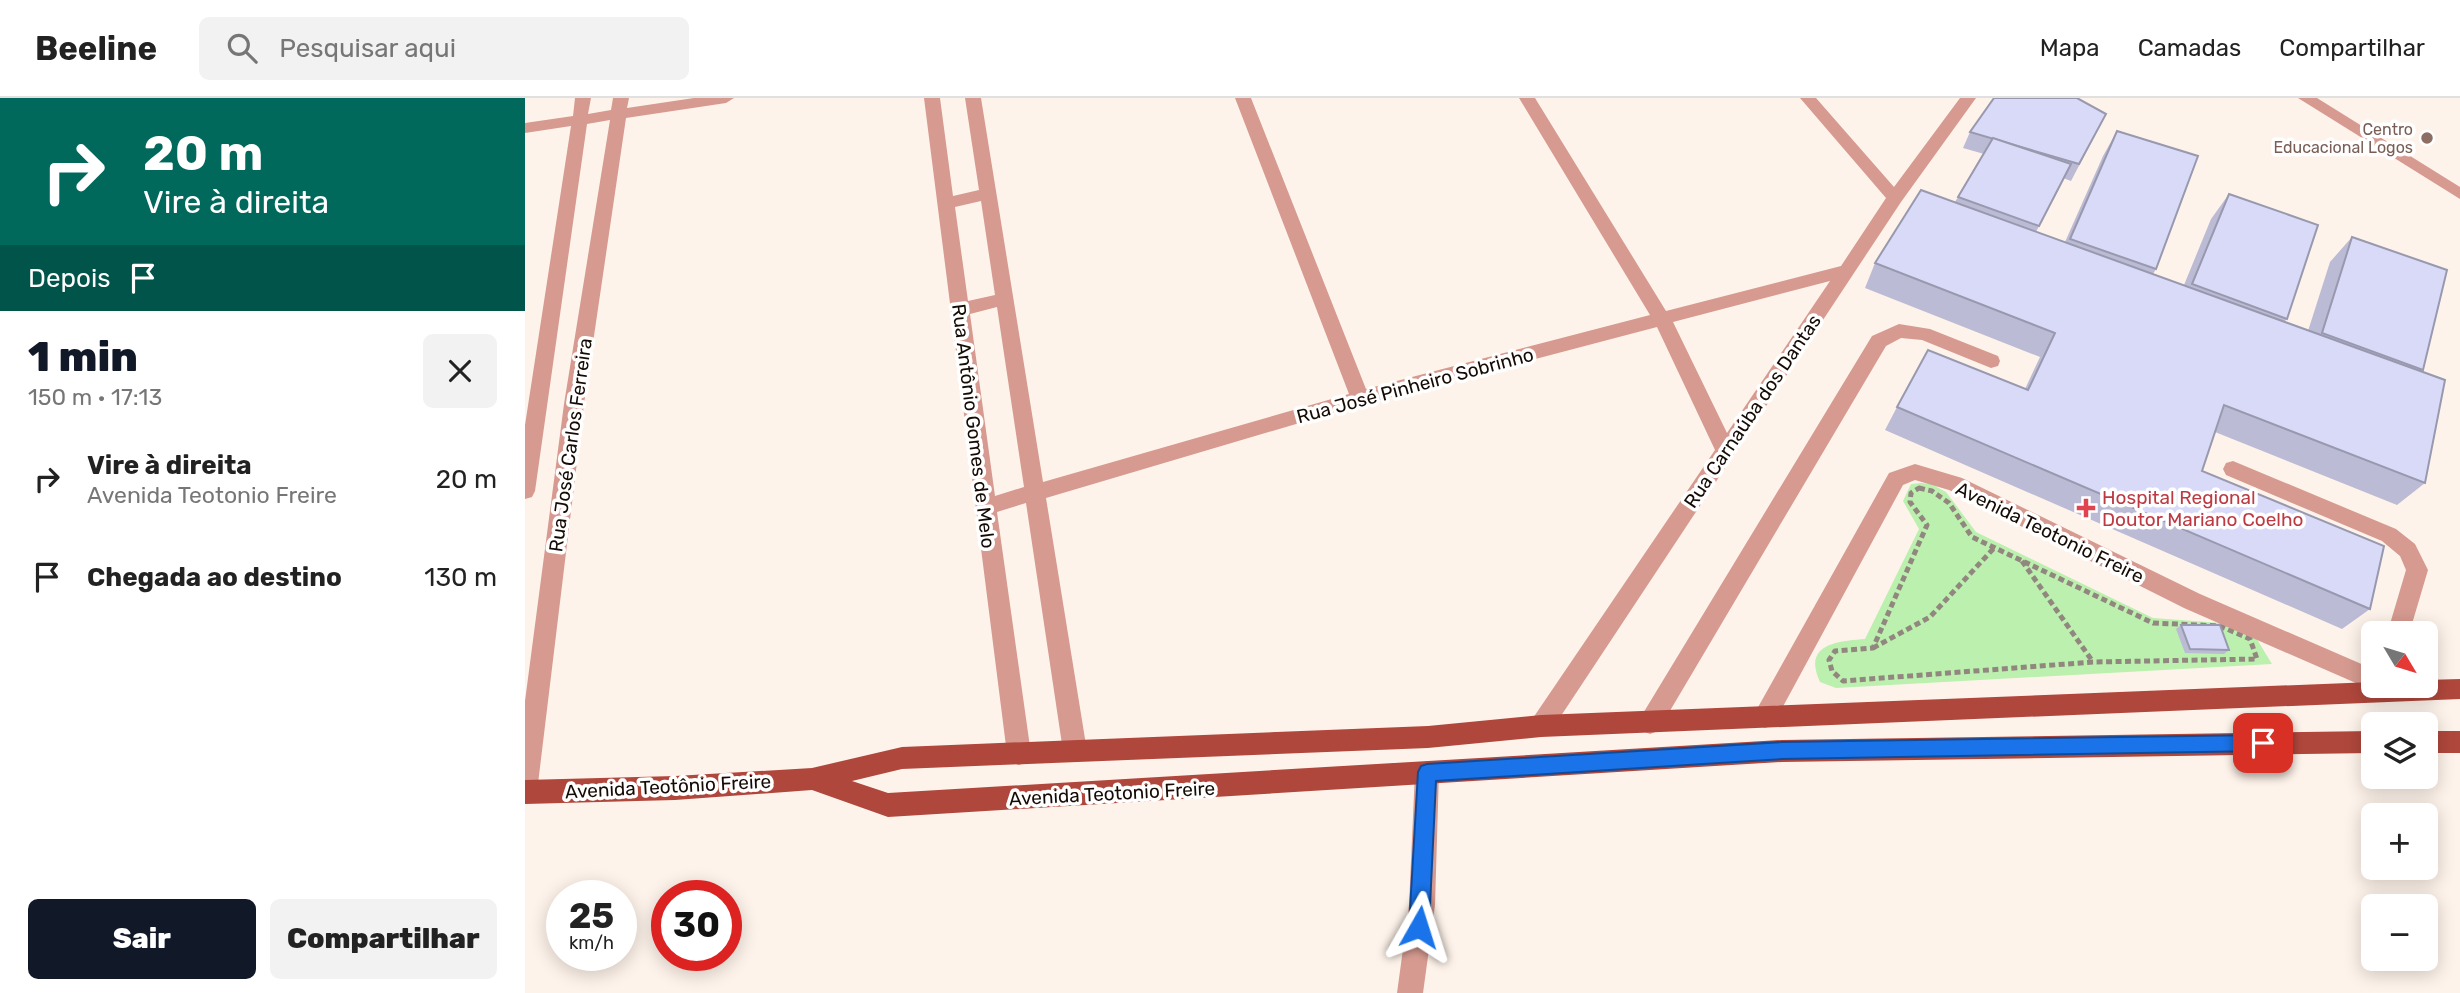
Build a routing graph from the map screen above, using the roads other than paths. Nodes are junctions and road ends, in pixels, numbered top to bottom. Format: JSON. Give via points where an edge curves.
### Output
{"nodes":[{"id":1,"x":583,"y":98,"type":"edge"},
{"id":2,"x":726,"y":98,"type":"edge"},
{"id":3,"x":932,"y":98,"type":"edge"},
{"id":4,"x":973,"y":98,"type":"edge"},
{"id":5,"x":1243,"y":98,"type":"edge"},
{"id":6,"x":1527,"y":98,"type":"edge"},
{"id":7,"x":1808,"y":98,"type":"edge"},
{"id":8,"x":1968,"y":98,"type":"edge"},
{"id":9,"x":2306,"y":98,"type":"edge"},
{"id":10,"x":619,"y":106,"type":"edge"},
{"id":11,"x":580,"y":119,"type":"junction"},
{"id":12,"x":525,"y":128,"type":"edge"},
{"id":13,"x":988,"y":194,"type":"junction"},
{"id":14,"x":2460,"y":194,"type":"edge"},
{"id":15,"x":1895,"y":198,"type":"junction"},
{"id":16,"x":946,"y":203,"type":"junction"},
{"id":17,"x":1847,"y":270,"type":"junction"},
{"id":18,"x":1005,"y":299,"type":"junction"},
{"id":19,"x":959,"y":310,"type":"junction"},
{"id":20,"x":1662,"y":319,"type":"junction"},
{"id":21,"x":1991,"y":360,"type":"dead end"},
{"id":22,"x":1360,"y":398,"type":"junction"},
{"id":23,"x":1725,"y":450,"type":"junction"},
{"id":24,"x":2233,"y":468,"type":"dead end"},
{"id":25,"x":525,"y":491,"type":"edge"},
{"id":26,"x":1036,"y":491,"type":"junction"},
{"id":27,"x":985,"y":507,"type":"junction"},
{"id":28,"x":2402,"y":621,"type":"edge"},
{"id":29,"x":2361,"y":675,"type":"edge"},
{"id":30,"x":2438,"y":690,"type":"edge"},
{"id":31,"x":2460,"y":690,"type":"edge"},
{"id":32,"x":2361,"y":692,"type":"edge"},
{"id":33,"x":1765,"y":717,"type":"junction"},
{"id":34,"x":1650,"y":723,"type":"junction"},
{"id":35,"x":1541,"y":726,"type":"junction"},
{"id":36,"x":2438,"y":742,"type":"edge"},
{"id":37,"x":2460,"y":742,"type":"edge"},
{"id":38,"x":2361,"y":743,"type":"edge"},
{"id":39,"x":1075,"y":751,"type":"junction"},
{"id":40,"x":1019,"y":754,"type":"junction"},
{"id":41,"x":1427,"y":772,"type":"junction"},
{"id":42,"x":812,"y":779,"type":"junction"},
{"id":43,"x":525,"y":792,"type":"edge"},
{"id":44,"x":1410,"y":993,"type":"edge"}],
"edges":[{"from":1,"to":11,"type":"street","name":"Rua José Carlos Ferreira"},
{"from":2,"to":10,"type":"street"},
{"from":3,"to":16,"type":"street","name":"Rua Antônio Gomes de Melo"},
{"from":4,"to":13,"type":"street"},
{"from":5,"to":22,"type":"street"},
{"from":6,"to":20,"type":"street"},
{"from":7,"to":15,"type":"street"},
{"from":8,"to":15,"type":"street","name":"Rua Carnaúba dos Dantas"},
{"from":9,"to":14,"type":"street"},
{"from":10,"to":11,"type":"street"},
{"from":10,"to":43,"type":"street","name":"Rua José Carlos Ferreira","via":[[574,404]]},
{"from":11,"to":12,"type":"street"},
{"from":11,"to":25,"type":"street","name":"Rua José Carlos Ferreira"},
{"from":13,"to":16,"type":"street"},
{"from":13,"to":18,"type":"street"},
{"from":15,"to":17,"type":"street","name":"Rua Carnaúba dos Dantas"},
{"from":16,"to":19,"type":"street","name":"Rua Antônio Gomes de Melo"},
{"from":17,"to":20,"type":"street","name":"Rua José Pinheiro Sobrinho"},
{"from":17,"to":23,"type":"street","name":"Rua Carnaúba dos Dantas"},
{"from":18,"to":19,"type":"street"},
{"from":18,"to":26,"type":"street"},
{"from":19,"to":27,"type":"street","name":"Rua Antônio Gomes de Melo"},
{"from":20,"to":22,"type":"street","name":"Rua José Pinheiro Sobrinho"},
{"from":20,"to":23,"type":"street"},
{"from":21,"to":34,"type":"street","via":[[1924,334],[1899,331],[1879,341]]},
{"from":22,"to":26,"type":"street","name":"Rua José Pinheiro Sobrinho"},
{"from":23,"to":35,"type":"street","name":"Rua Carnaúba dos Dantas"},
{"from":24,"to":28,"type":"street","via":[[2389,535],[2409,550],[2417,570]]},
{"from":26,"to":27,"type":"street","name":"Rua José Pinheiro Sobrinho"},
{"from":26,"to":39,"type":"street"},
{"from":27,"to":40,"type":"street","name":"Rua Antônio Gomes de Melo"},
{"from":29,"to":33,"type":"street","name":"Avenida Teotonio Freire","via":[[2192,601],[1955,484],[1915,472],[1896,479]]},
{"from":30,"to":31,"type":"main road"},
{"from":32,"to":33,"type":"main road"},
{"from":33,"to":34,"type":"main road"},
{"from":34,"to":35,"type":"main road"},
{"from":35,"to":39,"type":"main road","via":[[1427,737]]},
{"from":36,"to":37,"type":"main road"},
{"from":38,"to":41,"type":"main road","name":"Avenida Teotonio Freire","via":[[1782,751]]},
{"from":39,"to":40,"type":"main road"},
{"from":40,"to":42,"type":"main road","via":[[902,758]]},
{"from":41,"to":42,"type":"main road","name":"Avenida Teotonio Freire","via":[[888,805]]},
{"from":41,"to":44,"type":"street","via":[[1422,905]]},
{"from":42,"to":43,"type":"main road","name":"Avenida Teotônio Freire"}]}
